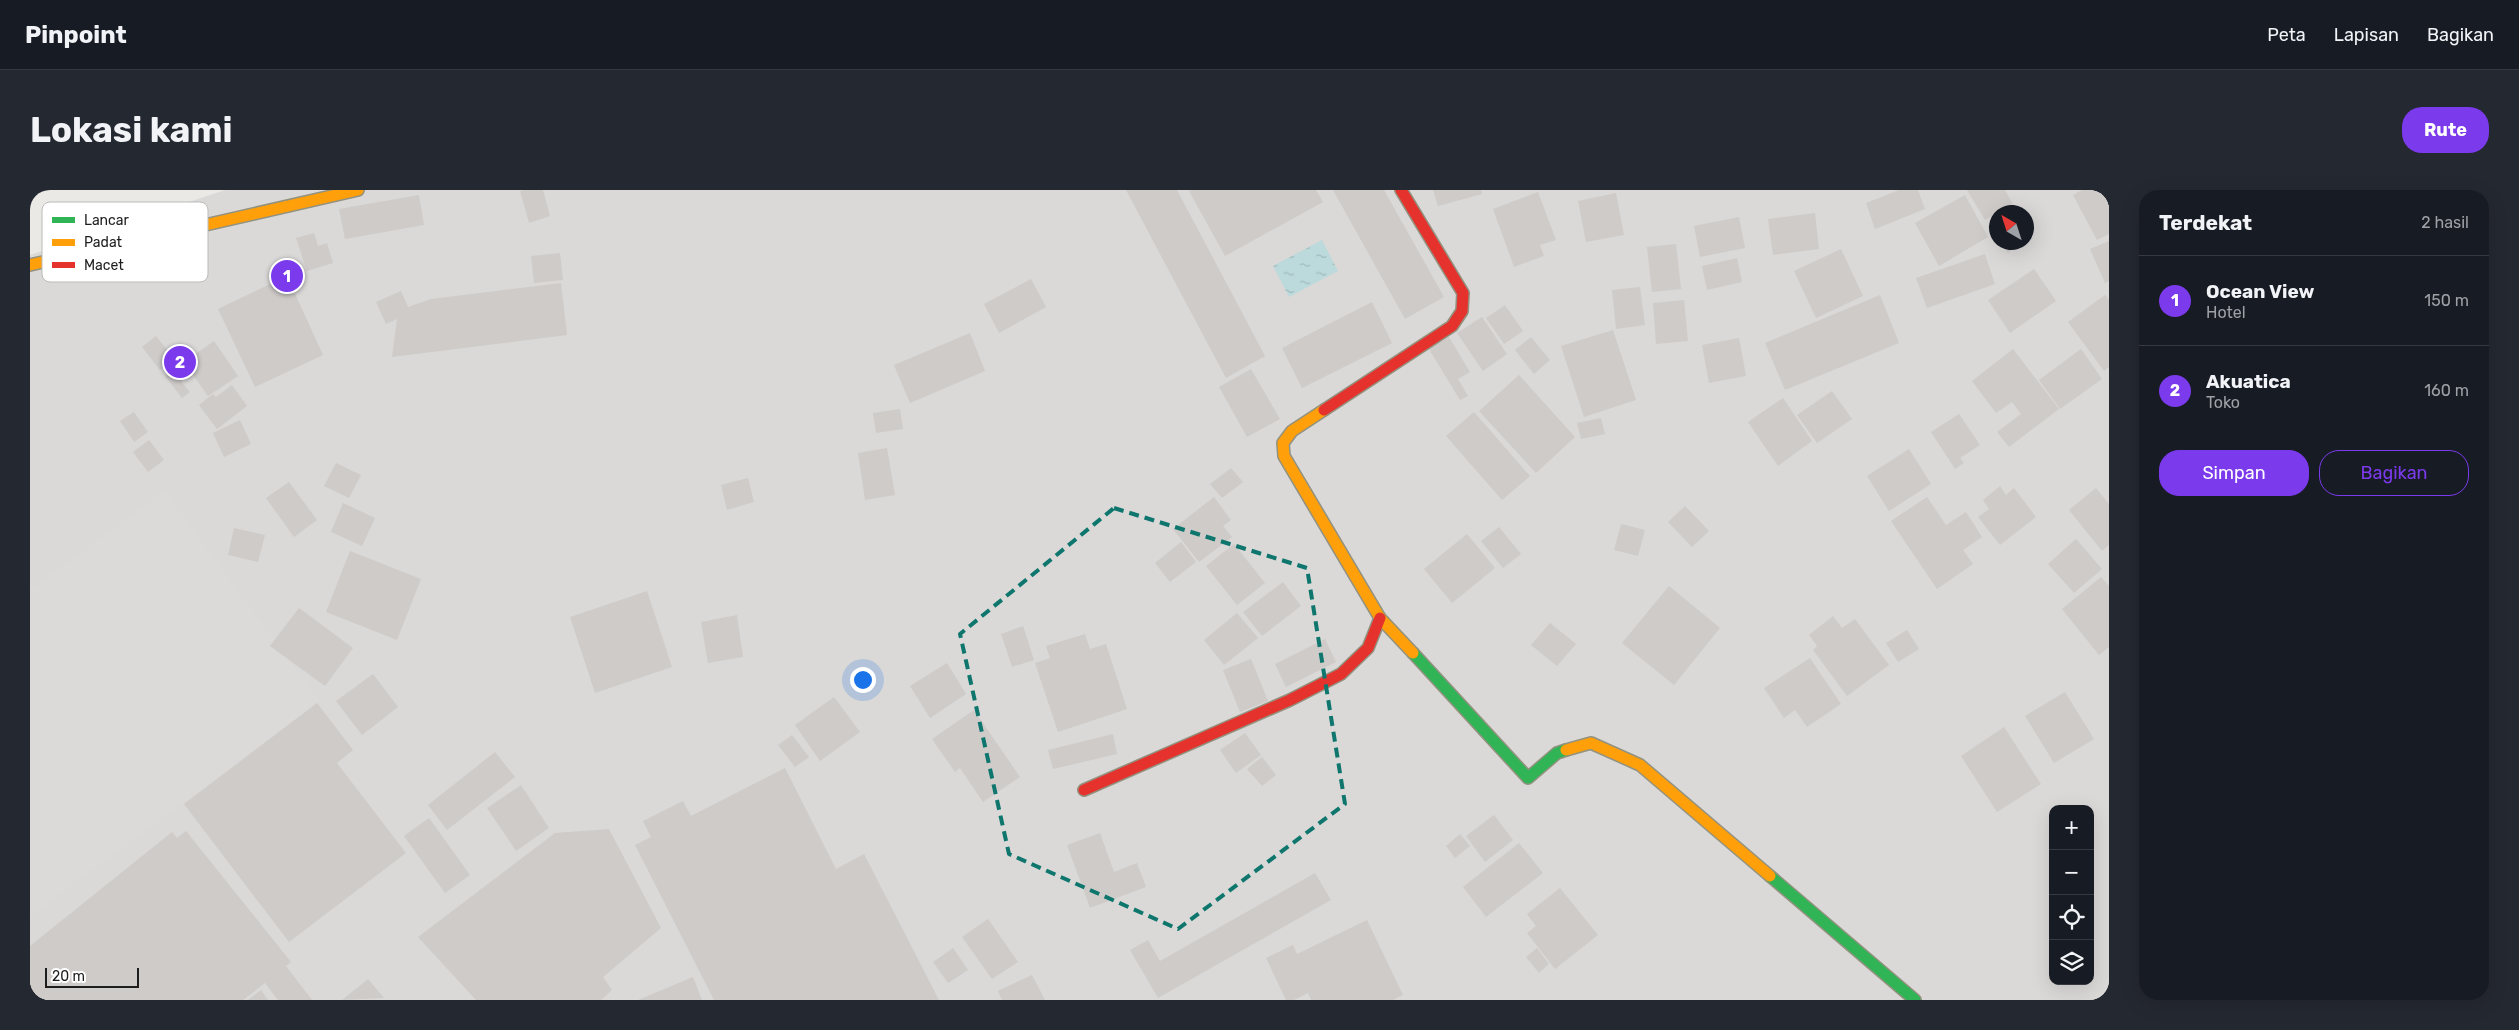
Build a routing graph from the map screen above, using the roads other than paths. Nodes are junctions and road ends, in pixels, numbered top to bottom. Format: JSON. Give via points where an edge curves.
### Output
{"nodes":[{"id":1,"x":358,"y":190,"type":"edge"},
{"id":2,"x":1401,"y":190,"type":"edge"},
{"id":3,"x":208,"y":224,"type":"edge"},
{"id":4,"x":1380,"y":618,"type":"junction"},
{"id":5,"x":1084,"y":790,"type":"dead end"},
{"id":6,"x":1915,"y":1000,"type":"edge"}],
"edges":[{"from":1,"to":3,"type":"street"},
{"from":2,"to":4,"type":"street","via":[[1463,293],[1462,311],[1452,326],[1292,431],[1283,443],[1284,456]]},
{"from":4,"to":5,"type":"street","via":[[1368,648],[1342,674]]},
{"from":4,"to":6,"type":"street","via":[[1528,778],[1557,753],[1591,743],[1640,765]]}]}
